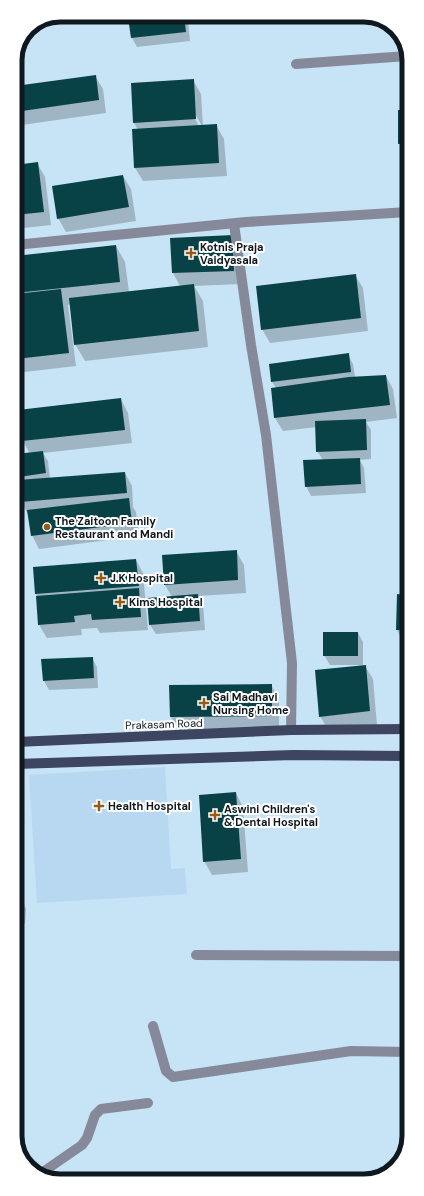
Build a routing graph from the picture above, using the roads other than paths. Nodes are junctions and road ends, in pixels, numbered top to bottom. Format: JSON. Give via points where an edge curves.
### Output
{"nodes":[{"id":1,"x":402,"y":56,"type":"edge"},
{"id":2,"x":296,"y":64,"type":"dead end"},
{"id":3,"x":402,"y":212,"type":"edge"},
{"id":4,"x":234,"y":224,"type":"junction"},
{"id":5,"x":22,"y":244,"type":"edge"},
{"id":6,"x":402,"y":729,"type":"edge"},
{"id":7,"x":291,"y":730,"type":"junction"},
{"id":8,"x":22,"y":742,"type":"edge"},
{"id":9,"x":402,"y":756,"type":"edge"},
{"id":10,"x":22,"y":764,"type":"edge"},
{"id":11,"x":196,"y":955,"type":"dead end"},
{"id":12,"x":402,"y":956,"type":"edge"},
{"id":13,"x":153,"y":1026,"type":"dead end"},
{"id":14,"x":402,"y":1052,"type":"edge"},
{"id":15,"x":148,"y":1103,"type":"dead end"},
{"id":16,"x":45,"y":1171,"type":"edge"}],
"edges":[{"from":1,"to":2,"type":"street"},
{"from":3,"to":4,"type":"street"},
{"from":4,"to":5,"type":"street"},
{"from":4,"to":7,"type":"street","via":[[266,435],[291,655]]},
{"from":6,"to":7,"type":"main road","name":"Prakasam Road"},
{"from":7,"to":8,"type":"main road","name":"Prakasam Road"},
{"from":9,"to":10,"type":"main road","via":[[293,755]]},
{"from":11,"to":12,"type":"street"},
{"from":13,"to":14,"type":"street","via":[[166,1071],[173,1076],[351,1051]]},
{"from":15,"to":16,"type":"street","via":[[101,1109],[95,1115],[82,1145]]}]}
